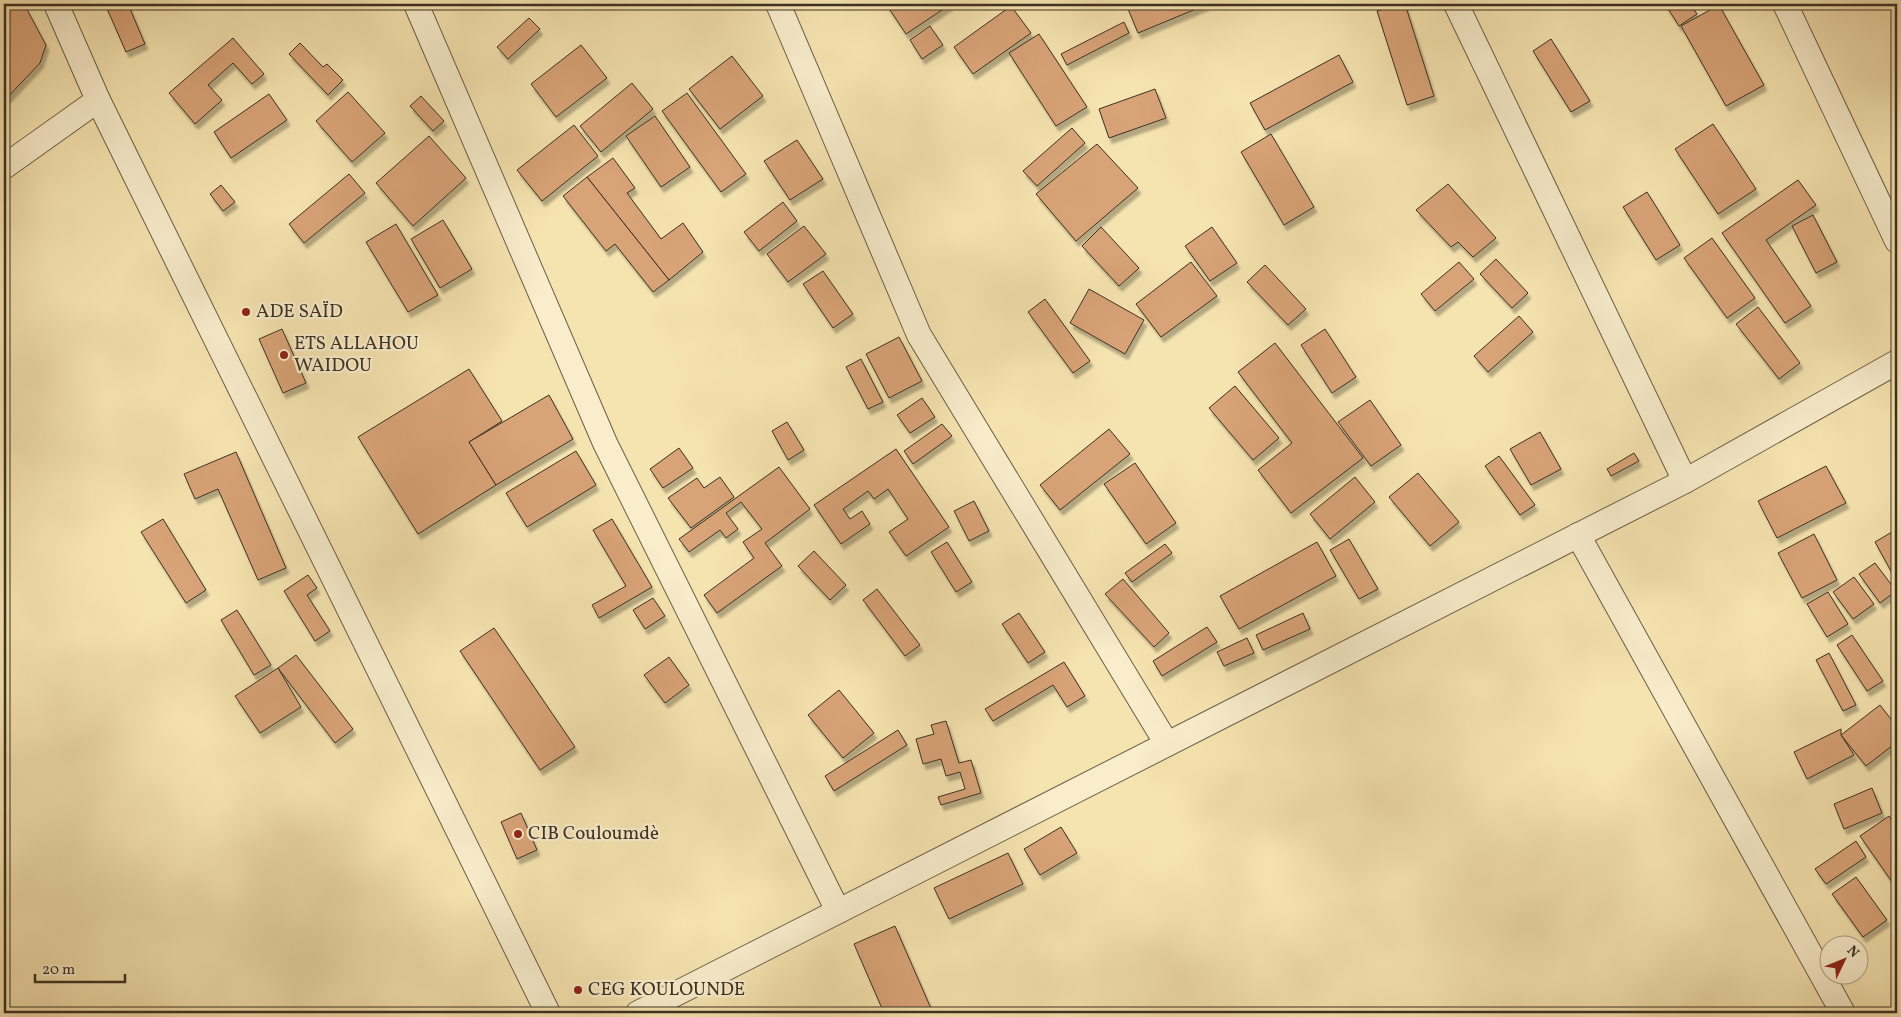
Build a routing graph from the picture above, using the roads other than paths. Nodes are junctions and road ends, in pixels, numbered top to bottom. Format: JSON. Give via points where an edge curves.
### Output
{"nodes":[{"id":1,"x":56,"y":4,"type":"edge"},
{"id":2,"x":416,"y":4,"type":"edge"},
{"id":3,"x":778,"y":4,"type":"edge"},
{"id":4,"x":1456,"y":4,"type":"edge"},
{"id":5,"x":1785,"y":4,"type":"edge"},
{"id":6,"x":98,"y":100,"type":"junction"},
{"id":7,"x":4,"y":167,"type":"edge"},
{"id":8,"x":1897,"y":241,"type":"edge"},
{"id":9,"x":1897,"y":362,"type":"edge"},
{"id":10,"x":1684,"y":481,"type":"junction"},
{"id":11,"x":1578,"y":535,"type":"junction"},
{"id":12,"x":1167,"y":744,"type":"junction"},
{"id":13,"x":838,"y":911,"type":"junction"},
{"id":14,"x":548,"y":1013,"type":"edge"},
{"id":15,"x":638,"y":1013,"type":"edge"},
{"id":16,"x":1843,"y":1013,"type":"edge"}],
"edges":[{"from":1,"to":6,"type":"street"},
{"from":2,"to":13,"type":"street","via":[[605,443]]},
{"from":3,"to":12,"type":"street","via":[[919,335]]},
{"from":4,"to":10,"type":"street"},
{"from":5,"to":8,"type":"street"},
{"from":6,"to":7,"type":"street"},
{"from":6,"to":14,"type":"street"},
{"from":9,"to":10,"type":"street"},
{"from":10,"to":11,"type":"street"},
{"from":11,"to":12,"type":"street"},
{"from":11,"to":16,"type":"street"},
{"from":12,"to":13,"type":"street"},
{"from":13,"to":15,"type":"street"}]}
